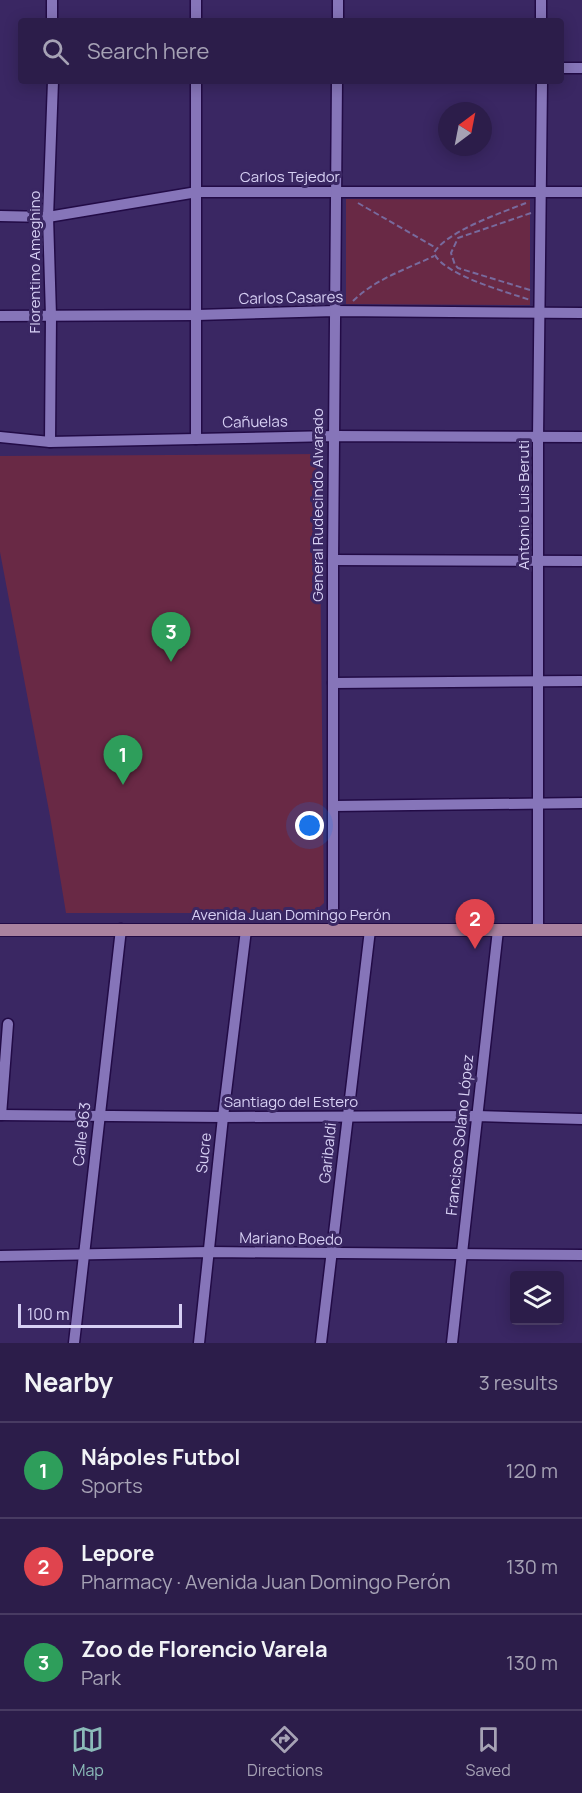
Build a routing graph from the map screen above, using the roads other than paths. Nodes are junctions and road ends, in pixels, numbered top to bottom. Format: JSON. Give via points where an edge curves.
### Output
{"nodes":[{"id":1,"x":52,"y":0,"type":"edge"},
{"id":2,"x":196,"y":0,"type":"edge"},
{"id":3,"x":338,"y":0,"type":"edge"},
{"id":4,"x":541,"y":0,"type":"edge"},
{"id":5,"x":52,"y":18,"type":"edge"},
{"id":6,"x":196,"y":18,"type":"edge"},
{"id":7,"x":338,"y":18,"type":"edge"},
{"id":8,"x":541,"y":18,"type":"edge"},
{"id":9,"x":564,"y":68,"type":"edge"},
{"id":10,"x":582,"y":68,"type":"edge"},
{"id":11,"x":53,"y":84,"type":"edge"},
{"id":12,"x":196,"y":84,"type":"edge"},
{"id":13,"x":337,"y":84,"type":"edge"},
{"id":14,"x":542,"y":84,"type":"edge"},
{"id":15,"x":337,"y":191,"type":"junction"},
{"id":16,"x":196,"y":192,"type":"junction"},
{"id":17,"x":582,"y":192,"type":"edge"},
{"id":18,"x":540,"y":195,"type":"junction"},
{"id":19,"x":0,"y":216,"type":"edge"},
{"id":20,"x":48,"y":217,"type":"junction"},
{"id":21,"x":540,"y":303,"type":"junction"},
{"id":22,"x":340,"y":311,"type":"junction"},
{"id":23,"x":582,"y":313,"type":"edge"},
{"id":24,"x":197,"y":315,"type":"junction"},
{"id":25,"x":0,"y":316,"type":"edge"},
{"id":26,"x":51,"y":316,"type":"junction"},
{"id":27,"x":334,"y":436,"type":"junction"},
{"id":28,"x":0,"y":437,"type":"edge"},
{"id":29,"x":538,"y":437,"type":"junction"},
{"id":30,"x":582,"y":437,"type":"edge"},
{"id":31,"x":196,"y":439,"type":"junction"},
{"id":32,"x":50,"y":442,"type":"junction"},
{"id":33,"x":333,"y":560,"type":"junction"},
{"id":34,"x":539,"y":561,"type":"junction"},
{"id":35,"x":582,"y":561,"type":"edge"},
{"id":36,"x":538,"y":681,"type":"junction"},
{"id":37,"x":582,"y":681,"type":"edge"},
{"id":38,"x":333,"y":683,"type":"junction"},
{"id":39,"x":539,"y":802,"type":"junction"},
{"id":40,"x":582,"y":802,"type":"edge"},
{"id":41,"x":334,"y":806,"type":"junction"},
{"id":42,"x":0,"y":930,"type":"edge"},
{"id":43,"x":121,"y":930,"type":"junction"},
{"id":44,"x":246,"y":930,"type":"junction"},
{"id":45,"x":333,"y":930,"type":"junction"},
{"id":46,"x":369,"y":930,"type":"junction"},
{"id":47,"x":498,"y":930,"type":"junction"},
{"id":48,"x":538,"y":930,"type":"junction"},
{"id":49,"x":582,"y":930,"type":"edge"},
{"id":50,"x":8,"y":1024,"type":"dead end"},
{"id":51,"x":1,"y":1115,"type":"edge"},
{"id":52,"x":477,"y":1116,"type":"junction"},
{"id":53,"x":99,"y":1117,"type":"junction"},
{"id":54,"x":347,"y":1117,"type":"junction"},
{"id":55,"x":223,"y":1118,"type":"junction"},
{"id":56,"x":582,"y":1119,"type":"edge"},
{"id":57,"x":209,"y":1252,"type":"junction"},
{"id":58,"x":463,"y":1253,"type":"junction"},
{"id":59,"x":84,"y":1254,"type":"junction"},
{"id":60,"x":331,"y":1254,"type":"junction"},
{"id":61,"x":582,"y":1255,"type":"edge"},
{"id":62,"x":0,"y":1257,"type":"edge"},
{"id":63,"x":74,"y":1343,"type":"edge"},
{"id":64,"x":200,"y":1343,"type":"edge"},
{"id":65,"x":321,"y":1343,"type":"edge"},
{"id":66,"x":452,"y":1343,"type":"edge"}],
"edges":[{"from":1,"to":5,"type":"street"},
{"from":2,"to":6,"type":"street"},
{"from":3,"to":7,"type":"street"},
{"from":4,"to":8,"type":"street"},
{"from":9,"to":10,"type":"street"},
{"from":11,"to":20,"type":"street","name":"Florentino Ameghino"},
{"from":12,"to":16,"type":"street"},
{"from":13,"to":15,"type":"street","name":"General Rudecindo Alvarado"},
{"from":14,"to":18,"type":"street","name":"Antonio Luis Beruti"},
{"from":15,"to":16,"type":"street","name":"Carlos Tejedor"},
{"from":15,"to":18,"type":"street","name":"Carlos Tejedor"},
{"from":15,"to":22,"type":"street","name":"General Rudecindo Alvarado"},
{"from":16,"to":20,"type":"street","name":"Carlos Tejedor"},
{"from":16,"to":24,"type":"street"},
{"from":17,"to":18,"type":"street","name":"Carlos Tejedor"},
{"from":18,"to":21,"type":"street","name":"Antonio Luis Beruti"},
{"from":19,"to":20,"type":"street","name":"Carlos Tejedor"},
{"from":20,"to":26,"type":"street","name":"Florentino Ameghino"},
{"from":21,"to":22,"type":"street","name":"Carlos Casares"},
{"from":21,"to":23,"type":"street","name":"Carlos Casares"},
{"from":21,"to":29,"type":"street","name":"Antonio Luis Beruti"},
{"from":22,"to":24,"type":"street","name":"Carlos Casares"},
{"from":22,"to":27,"type":"street","name":"General Rudecindo Alvarado"},
{"from":24,"to":26,"type":"street","name":"Carlos Casares"},
{"from":24,"to":31,"type":"street"},
{"from":25,"to":26,"type":"street","name":"Carlos Casares"},
{"from":26,"to":32,"type":"street","name":"Florentino Ameghino"},
{"from":27,"to":29,"type":"street","name":"Cañuelas"},
{"from":27,"to":31,"type":"street","name":"Cañuelas"},
{"from":27,"to":33,"type":"street","name":"General Rudecindo Alvarado"},
{"from":28,"to":32,"type":"street","name":"Cañuelas"},
{"from":29,"to":30,"type":"street","name":"Cañuelas"},
{"from":29,"to":34,"type":"street","name":"Antonio Luis Beruti"},
{"from":31,"to":32,"type":"street","name":"Cañuelas"},
{"from":33,"to":34,"type":"street"},
{"from":33,"to":38,"type":"street","name":"General Rudecindo Alvarado"},
{"from":34,"to":35,"type":"street"},
{"from":34,"to":36,"type":"street","name":"Antonio Luis Beruti"},
{"from":36,"to":37,"type":"street"},
{"from":36,"to":38,"type":"street"},
{"from":36,"to":39,"type":"street","name":"Antonio Luis Beruti"},
{"from":38,"to":41,"type":"street","name":"General Rudecindo Alvarado"},
{"from":39,"to":40,"type":"street"},
{"from":39,"to":41,"type":"street"},
{"from":39,"to":48,"type":"street","name":"Antonio Luis Beruti"},
{"from":41,"to":45,"type":"street","name":"General Rudecindo Alvarado"},
{"from":42,"to":43,"type":"main road","name":"Avenida Juan Domingo Perón"},
{"from":43,"to":44,"type":"main road","name":"Avenida Juan Domingo Perón"},
{"from":43,"to":53,"type":"street","name":"Calle 863"},
{"from":44,"to":45,"type":"main road","name":"Avenida Juan Domingo Perón"},
{"from":44,"to":55,"type":"street","name":"Sucre"},
{"from":45,"to":46,"type":"main road","name":"Avenida Juan Domingo Perón"},
{"from":46,"to":47,"type":"main road","name":"Avenida Juan Domingo Perón"},
{"from":46,"to":54,"type":"street","name":"Garibaldi"},
{"from":47,"to":48,"type":"main road","name":"Avenida Juan Domingo Perón"},
{"from":47,"to":52,"type":"street","name":"Francisco Solano López"},
{"from":48,"to":49,"type":"main road","name":"Avenida Juan Domingo Perón"},
{"from":50,"to":51,"type":"street"},
{"from":51,"to":53,"type":"street","name":"Santiago del Estero"},
{"from":52,"to":54,"type":"street","name":"Santiago del Estero"},
{"from":52,"to":56,"type":"street","name":"Santiago del Estero"},
{"from":52,"to":58,"type":"street","name":"Francisco Solano López"},
{"from":53,"to":55,"type":"street","name":"Santiago del Estero"},
{"from":53,"to":59,"type":"street","name":"Calle 863"},
{"from":54,"to":55,"type":"street","name":"Santiago del Estero"},
{"from":54,"to":60,"type":"street","name":"Garibaldi"},
{"from":55,"to":57,"type":"street","name":"Sucre"},
{"from":57,"to":59,"type":"street","name":"Mariano Boedo"},
{"from":57,"to":60,"type":"street","name":"Mariano Boedo"},
{"from":57,"to":64,"type":"street","name":"Sucre"},
{"from":58,"to":60,"type":"street","name":"Mariano Boedo"},
{"from":58,"to":61,"type":"street","name":"Mariano Boedo"},
{"from":58,"to":66,"type":"street","name":"Francisco Solano López"},
{"from":59,"to":62,"type":"street","name":"Mariano Boedo"},
{"from":59,"to":63,"type":"street","name":"Calle 863"},
{"from":60,"to":65,"type":"street","name":"Garibaldi"}]}
